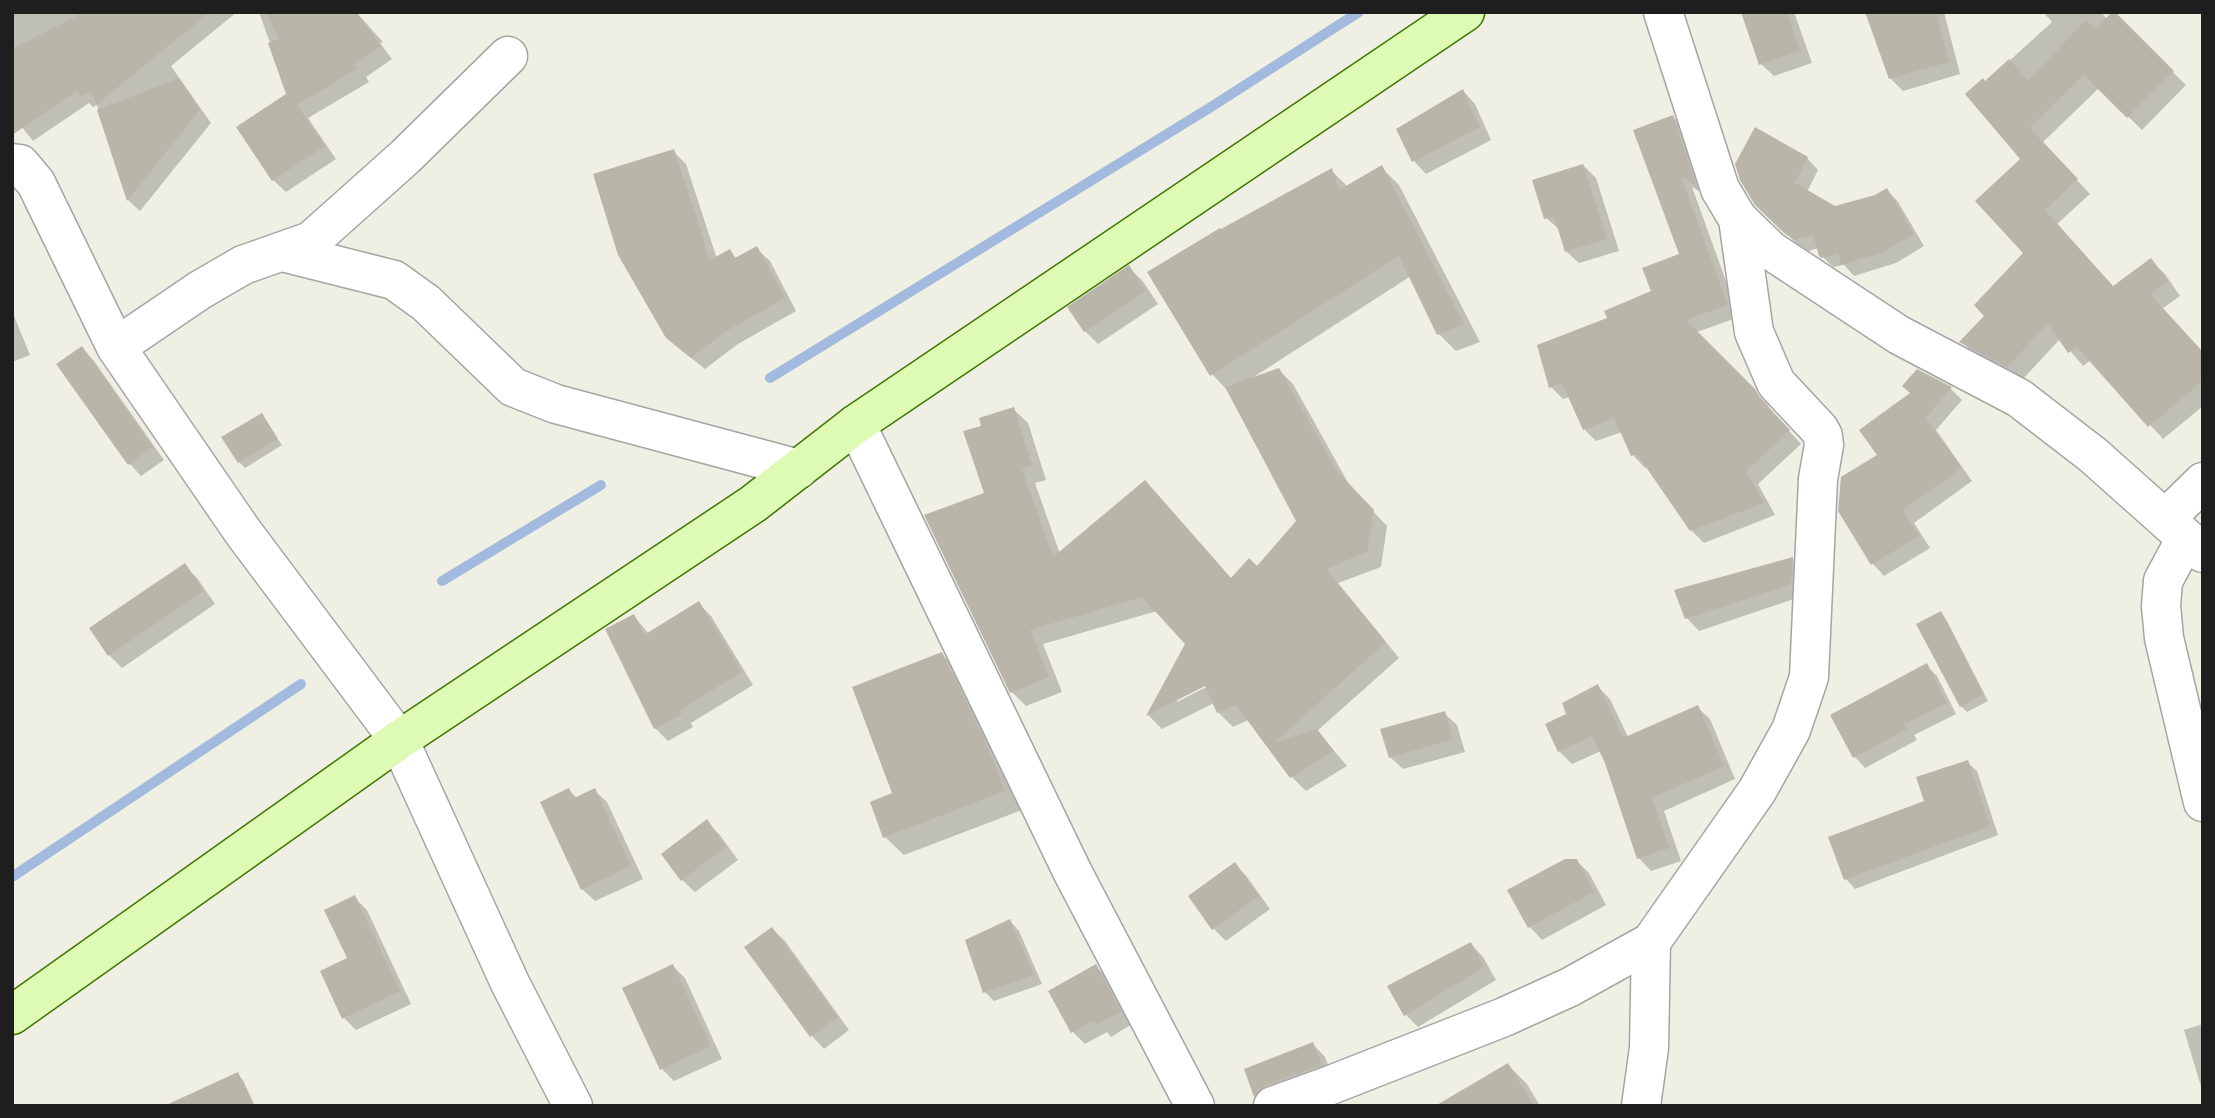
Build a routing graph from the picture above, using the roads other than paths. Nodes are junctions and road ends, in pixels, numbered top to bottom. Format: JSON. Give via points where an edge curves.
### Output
{"nodes":[{"id":1,"x":1465,"y":12,"type":"edge"},
{"id":2,"x":1663,"y":12,"type":"edge"},
{"id":3,"x":508,"y":56,"type":"dead end"},
{"id":4,"x":12,"y":163,"type":"edge"},
{"id":5,"x":1738,"y":219,"type":"junction"},
{"id":6,"x":283,"y":252,"type":"junction"},
{"id":7,"x":116,"y":347,"type":"junction"},
{"id":8,"x":856,"y":424,"type":"junction"},
{"id":9,"x":799,"y":468,"type":"junction"},
{"id":10,"x":2203,"y":482,"type":"edge"},
{"id":11,"x":2185,"y":537,"type":"edge"},
{"id":12,"x":399,"y":740,"type":"junction"},
{"id":13,"x":2203,"y":802,"type":"edge"},
{"id":14,"x":1651,"y":942,"type":"junction"},
{"id":15,"x":12,"y":1015,"type":"edge"},
{"id":16,"x":1328,"y":1097,"type":"edge"},
{"id":17,"x":573,"y":1106,"type":"edge"},
{"id":18,"x":1195,"y":1106,"type":"edge"},
{"id":19,"x":1273,"y":1106,"type":"edge"},
{"id":20,"x":1641,"y":1106,"type":"edge"}],
"edges":[{"from":1,"to":8,"type":"street"},
{"from":2,"to":5,"type":"street","via":[[1720,189]]},
{"from":3,"to":6,"type":"street","via":[[311,241]]},
{"from":4,"to":7,"type":"street","via":[[20,164],[36,184]]},
{"from":5,"to":11,"type":"street","via":[[1770,250],[1899,335],[2019,398]]},
{"from":5,"to":14,"type":"street","via":[[1754,332],[1776,383],[1823,436],[1809,677],[1791,730],[1756,791]]},
{"from":6,"to":7,"type":"street","via":[[243,265]]},
{"from":6,"to":9,"type":"street","via":[[394,280],[426,303],[513,387],[555,404]]},
{"from":7,"to":12,"type":"street","via":[[243,532]]},
{"from":8,"to":9,"type":"street"},
{"from":8,"to":18,"type":"street","via":[[1073,873]]},
{"from":9,"to":12,"type":"street","via":[[753,505]]},
{"from":10,"to":11,"type":"street"},
{"from":11,"to":13,"type":"street","via":[[2163,581],[2161,606],[2164,638]]},
{"from":12,"to":15,"type":"street"},
{"from":12,"to":17,"type":"street","via":[[510,983]]},
{"from":14,"to":16,"type":"street","via":[[1570,987]]},
{"from":14,"to":20,"type":"street","via":[[1649,1048]]},
{"from":16,"to":19,"type":"street"}]}
